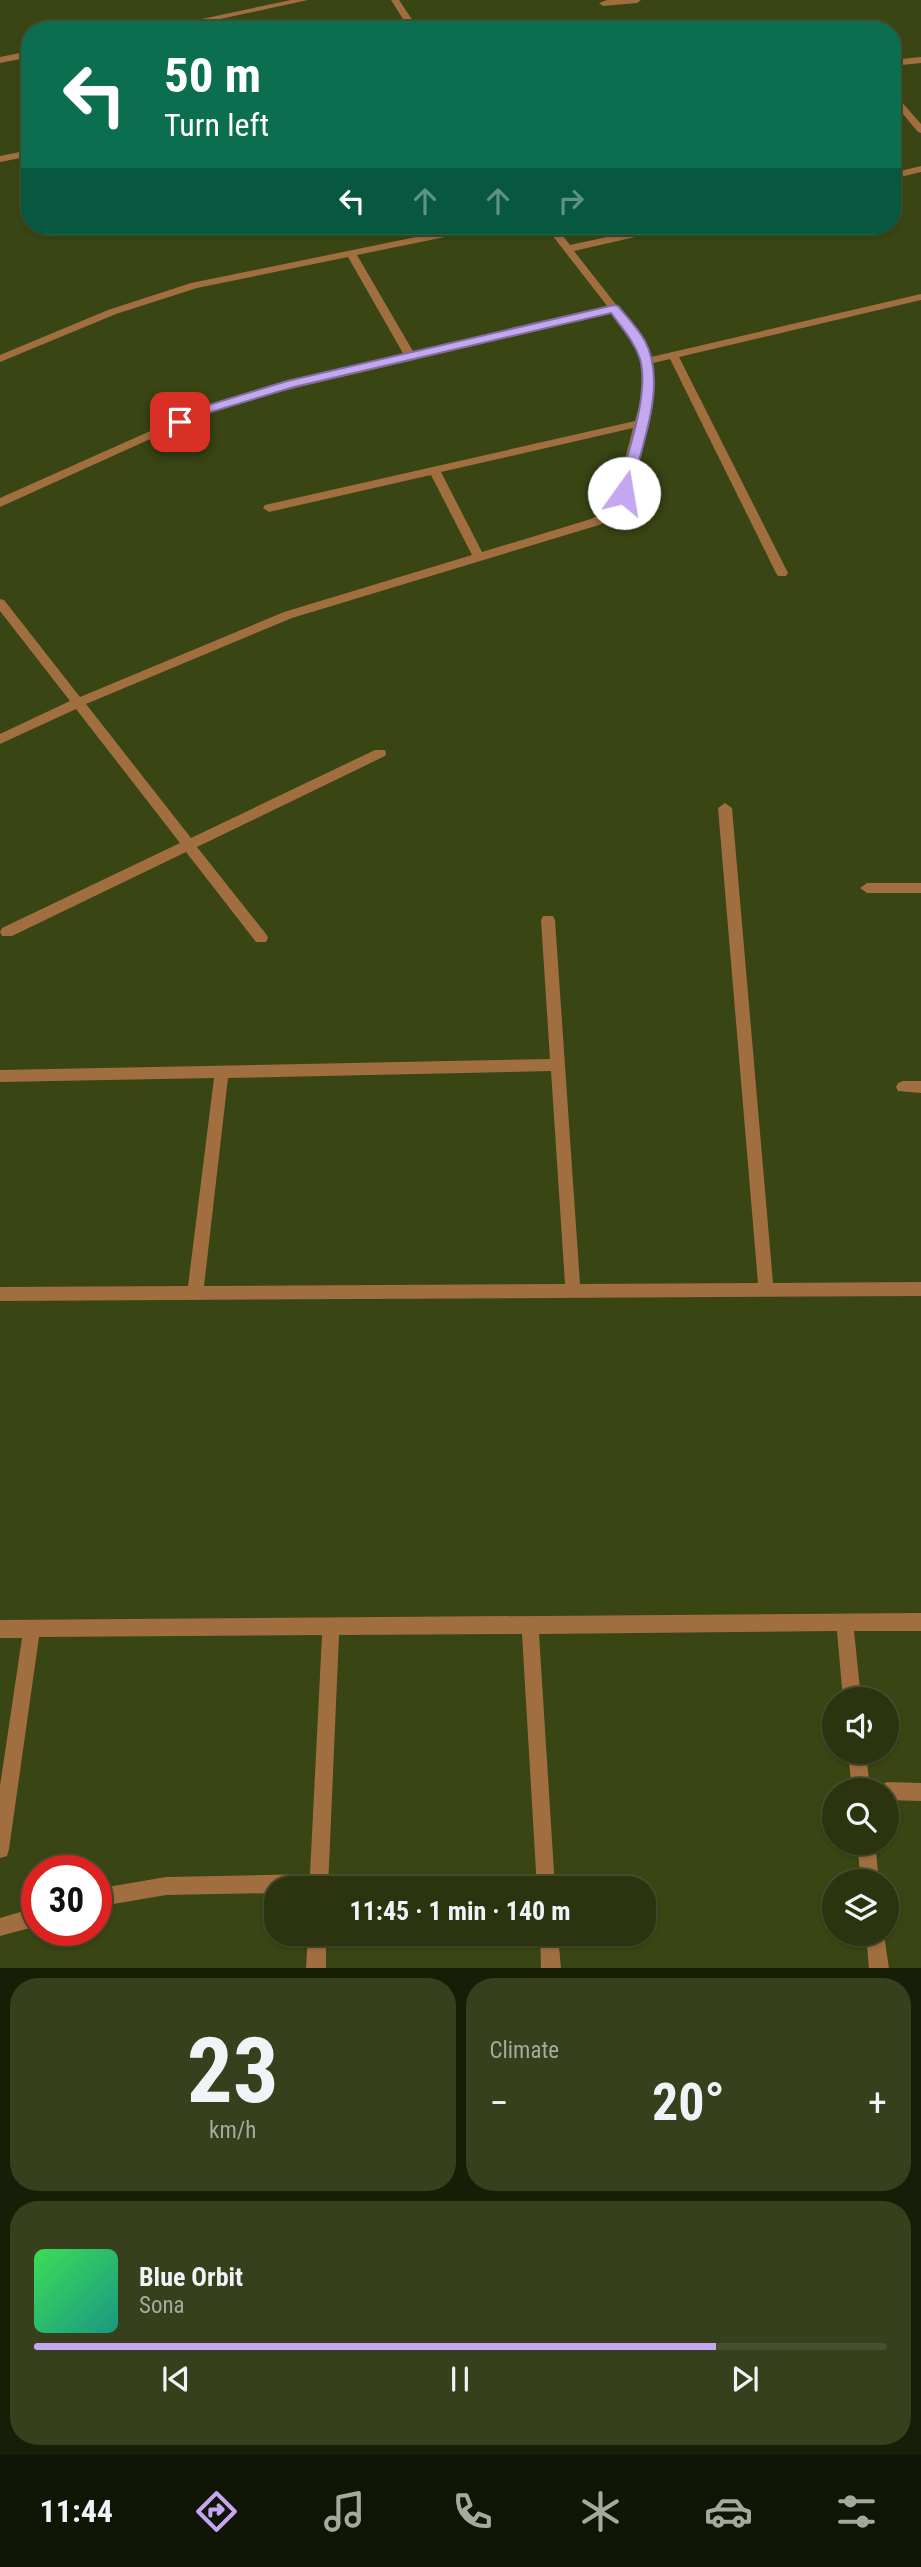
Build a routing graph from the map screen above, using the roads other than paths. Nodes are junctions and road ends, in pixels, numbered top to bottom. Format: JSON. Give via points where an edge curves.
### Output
{"nodes":[{"id":1,"x":304,"y":0,"type":"edge"},
{"id":2,"x":395,"y":0,"type":"edge"},
{"id":3,"x":637,"y":0,"type":"edge"},
{"id":4,"x":603,"y":3,"type":"dead end"},
{"id":5,"x":199,"y":21,"type":"edge"},
{"id":6,"x":409,"y":21,"type":"edge"},
{"id":7,"x":21,"y":56,"type":"edge"},
{"id":8,"x":0,"y":60,"type":"edge"},
{"id":9,"x":921,"y":60,"type":"edge"},
{"id":10,"x":901,"y":62,"type":"edge"},
{"id":11,"x":901,"y":105,"type":"edge"},
{"id":12,"x":921,"y":130,"type":"edge"},
{"id":13,"x":21,"y":155,"type":"edge"},
{"id":14,"x":0,"y":159,"type":"edge"},
{"id":15,"x":921,"y":169,"type":"edge"},
{"id":16,"x":901,"y":174,"type":"edge"},
{"id":17,"x":438,"y":235,"type":"edge"},
{"id":18,"x":557,"y":235,"type":"edge"},
{"id":19,"x":630,"y":235,"type":"edge"},
{"id":20,"x":568,"y":249,"type":"junction"},
{"id":21,"x":350,"y":252,"type":"junction"},
{"id":22,"x":921,"y":297,"type":"edge"},
{"id":23,"x":614,"y":309,"type":"junction"},
{"id":24,"x":673,"y":355,"type":"junction"},
{"id":25,"x":410,"y":356,"type":"junction"},
{"id":26,"x":0,"y":359,"type":"edge"},
{"id":27,"x":647,"y":361,"type":"junction"},
{"id":28,"x":641,"y":423,"type":"junction"},
{"id":29,"x":434,"y":470,"type":"junction"},
{"id":30,"x":0,"y":503,"type":"edge"},
{"id":31,"x":269,"y":508,"type":"dead end"},
{"id":32,"x":479,"y":557,"type":"junction"},
{"id":33,"x":782,"y":573,"type":"dead end"},
{"id":34,"x":0,"y":603,"type":"edge"},
{"id":35,"x":77,"y":703,"type":"junction"},
{"id":36,"x":0,"y":739,"type":"edge"},
{"id":37,"x":380,"y":753,"type":"dead end"},
{"id":38,"x":725,"y":808,"type":"dead end"},
{"id":39,"x":188,"y":845,"type":"junction"},
{"id":40,"x":867,"y":888,"type":"dead end"},
{"id":41,"x":921,"y":888,"type":"edge"},
{"id":42,"x":548,"y":919,"type":"dead end"},
{"id":43,"x":7,"y":932,"type":"dead end"},
{"id":44,"x":261,"y":938,"type":"dead end"},
{"id":45,"x":558,"y":1065,"type":"junction"},
{"id":46,"x":222,"y":1071,"type":"junction"},
{"id":47,"x":0,"y":1076,"type":"edge"},
{"id":48,"x":903,"y":1087,"type":"dead end"},
{"id":49,"x":921,"y":1087,"type":"edge"},
{"id":50,"x":921,"y":1289,"type":"edge"},
{"id":51,"x":766,"y":1290,"type":"junction"},
{"id":52,"x":573,"y":1291,"type":"junction"},
{"id":53,"x":195,"y":1293,"type":"junction"},
{"id":54,"x":0,"y":1294,"type":"edge"},
{"id":55,"x":921,"y":1622,"type":"edge"},
{"id":56,"x":845,"y":1623,"type":"junction"},
{"id":57,"x":530,"y":1625,"type":"junction"},
{"id":58,"x":331,"y":1626,"type":"junction"},
{"id":59,"x":0,"y":1629,"type":"edge"},
{"id":60,"x":32,"y":1629,"type":"junction"},
{"id":61,"x":851,"y":1687,"type":"edge"},
{"id":62,"x":899,"y":1791,"type":"edge"},
{"id":63,"x":921,"y":1792,"type":"edge"},
{"id":64,"x":0,"y":1849,"type":"edge"},
{"id":65,"x":319,"y":1876,"type":"edge"},
{"id":66,"x":546,"y":1876,"type":"edge"},
{"id":67,"x":264,"y":1886,"type":"edge"},
{"id":68,"x":112,"y":1895,"type":"edge"},
{"id":69,"x":21,"y":1921,"type":"edge"},
{"id":70,"x":0,"y":1927,"type":"edge"},
{"id":71,"x":317,"y":1946,"type":"edge"},
{"id":72,"x":550,"y":1946,"type":"edge"},
{"id":73,"x":876,"y":1946,"type":"edge"},
{"id":74,"x":316,"y":1968,"type":"edge"},
{"id":75,"x":551,"y":1968,"type":"edge"},
{"id":76,"x":879,"y":1968,"type":"edge"}],
"edges":[{"from":1,"to":5,"type":"street"},
{"from":2,"to":6,"type":"street"},
{"from":3,"to":4,"type":"street"},
{"from":7,"to":8,"type":"street"},
{"from":9,"to":10,"type":"street"},
{"from":11,"to":12,"type":"street"},
{"from":13,"to":14,"type":"street"},
{"from":15,"to":16,"type":"street"},
{"from":17,"to":21,"type":"street"},
{"from":18,"to":20,"type":"street"},
{"from":19,"to":20,"type":"street"},
{"from":20,"to":23,"type":"street"},
{"from":21,"to":25,"type":"street"},
{"from":21,"to":26,"type":"street","via":[[142,301]]},
{"from":22,"to":24,"type":"street"},
{"from":23,"to":25,"type":"street"},
{"from":23,"to":27,"type":"street","via":[[639,341]]},
{"from":24,"to":27,"type":"street"},
{"from":24,"to":33,"type":"street"},
{"from":25,"to":30,"type":"street","via":[[292,383],[206,410]]},
{"from":27,"to":28,"type":"street","via":[[650,384]]},
{"from":28,"to":29,"type":"street"},
{"from":28,"to":32,"type":"street","via":[[617,511],[596,522]]},
{"from":29,"to":31,"type":"street"},
{"from":29,"to":32,"type":"street"},
{"from":32,"to":35,"type":"street","via":[[288,615]]},
{"from":34,"to":35,"type":"street"},
{"from":35,"to":36,"type":"street"},
{"from":35,"to":39,"type":"street"},
{"from":37,"to":39,"type":"street"},
{"from":38,"to":51,"type":"street"},
{"from":39,"to":43,"type":"street"},
{"from":39,"to":44,"type":"street"},
{"from":40,"to":41,"type":"street"},
{"from":42,"to":45,"type":"street"},
{"from":45,"to":46,"type":"street"},
{"from":45,"to":52,"type":"street"},
{"from":46,"to":47,"type":"street"},
{"from":46,"to":53,"type":"street"},
{"from":48,"to":49,"type":"street"},
{"from":50,"to":51,"type":"street"},
{"from":51,"to":52,"type":"street"},
{"from":52,"to":53,"type":"street"},
{"from":53,"to":54,"type":"street"},
{"from":55,"to":56,"type":"street"},
{"from":56,"to":57,"type":"street"},
{"from":56,"to":61,"type":"street"},
{"from":57,"to":58,"type":"street"},
{"from":57,"to":66,"type":"street"},
{"from":58,"to":60,"type":"street"},
{"from":58,"to":65,"type":"street"},
{"from":59,"to":60,"type":"street"},
{"from":60,"to":64,"type":"street"},
{"from":62,"to":63,"type":"street"},
{"from":67,"to":68,"type":"street","via":[[166,1886]]},
{"from":69,"to":70,"type":"street"},
{"from":71,"to":74,"type":"street"},
{"from":72,"to":75,"type":"street"},
{"from":73,"to":76,"type":"street"}]}
